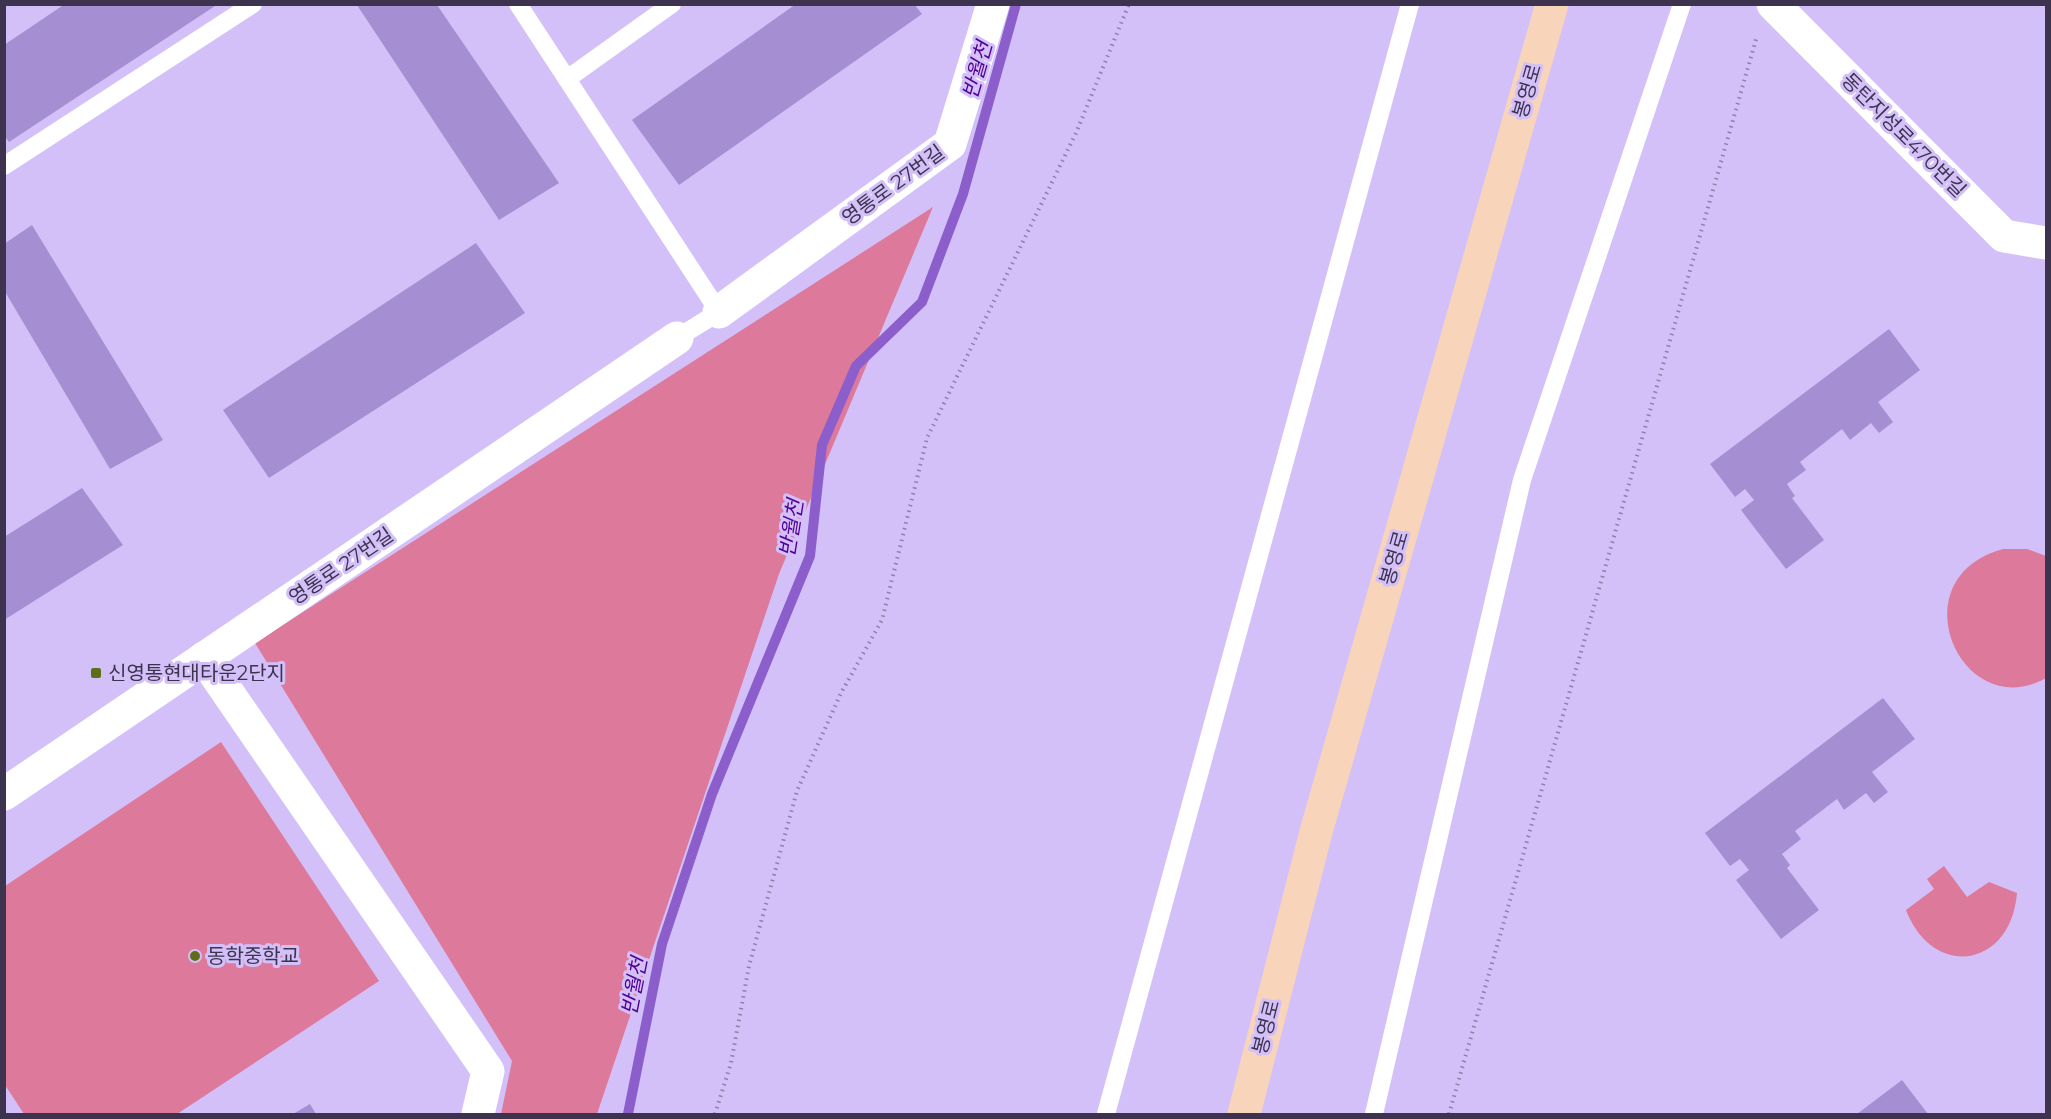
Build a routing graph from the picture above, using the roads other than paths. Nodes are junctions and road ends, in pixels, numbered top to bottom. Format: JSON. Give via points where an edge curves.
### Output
{"nodes":[{"id":1,"x":253,"y":4,"type":"edge"},
{"id":2,"x":518,"y":4,"type":"edge"},
{"id":3,"x":672,"y":4,"type":"edge"},
{"id":4,"x":993,"y":4,"type":"edge"},
{"id":5,"x":1410,"y":4,"type":"edge"},
{"id":6,"x":1552,"y":4,"type":"edge"},
{"id":7,"x":1682,"y":4,"type":"edge"},
{"id":8,"x":1766,"y":16,"type":"edge"},
{"id":9,"x":567,"y":79,"type":"junction"},
{"id":10,"x":4,"y":166,"type":"edge"},
{"id":11,"x":2046,"y":243,"type":"edge"},
{"id":12,"x":719,"y":312,"type":"junction"},
{"id":13,"x":677,"y":338,"type":"joint"},
{"id":14,"x":204,"y":658,"type":"junction"},
{"id":15,"x":4,"y":794,"type":"edge"},
{"id":16,"x":478,"y":1114,"type":"edge"},
{"id":17,"x":1106,"y":1114,"type":"edge"},
{"id":18,"x":1244,"y":1114,"type":"edge"},
{"id":19,"x":1374,"y":1114,"type":"edge"}],
"edges":[{"from":1,"to":10,"type":"lane"},
{"from":2,"to":9,"type":"lane"},
{"from":3,"to":9,"type":"lane"},
{"from":4,"to":12,"type":"street","name":"영통로 27번길","via":[[950,144]]},
{"from":5,"to":17,"type":"lane"},
{"from":6,"to":18,"type":"highway","name":"봉영로","via":[[1316,832]]},
{"from":7,"to":19,"type":"lane","via":[[1522,480]]},
{"from":8,"to":11,"type":"street","name":"동탄지성로470번길","via":[[2004,236]]},
{"from":9,"to":12,"type":"lane"},
{"from":12,"to":13,"type":"lane"},
{"from":13,"to":14,"type":"street","name":"영통로 27번길"},
{"from":14,"to":15,"type":"street","name":"영통로 27번길"},
{"from":14,"to":16,"type":"street","via":[[488,1071]]}]}
